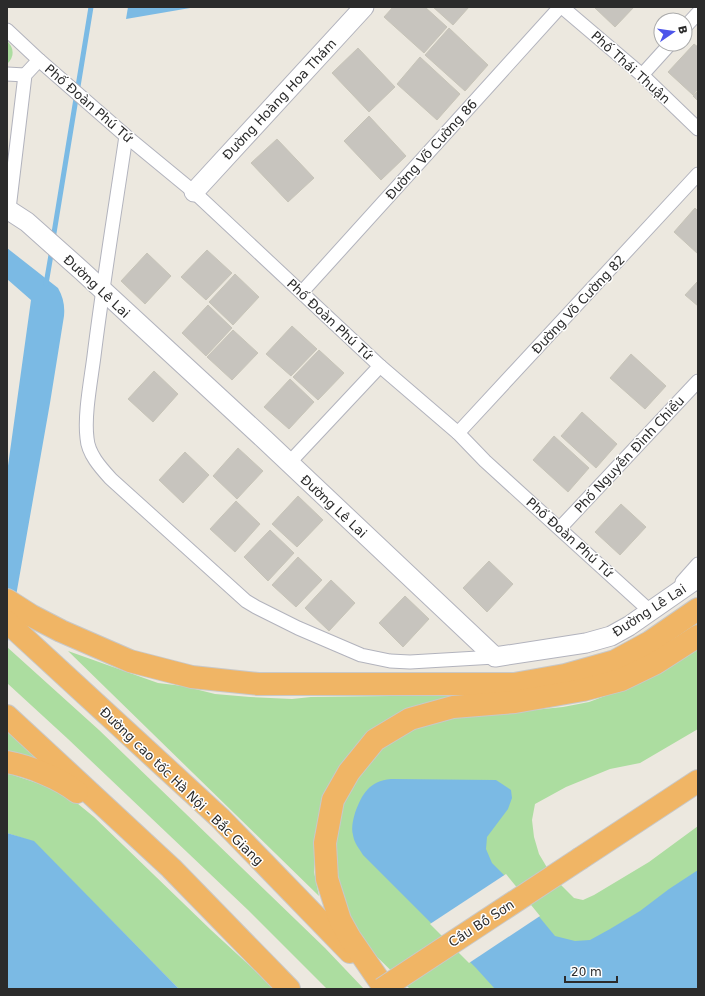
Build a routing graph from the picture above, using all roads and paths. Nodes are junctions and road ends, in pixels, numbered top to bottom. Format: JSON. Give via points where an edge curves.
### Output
{"nodes":[{"id":1,"x":364,"y":7,"type":"edge"},
{"id":2,"x":561,"y":7,"type":"edge"},
{"id":3,"x":7,"y":30,"type":"edge"},
{"id":4,"x":663,"y":52,"type":"edge"},
{"id":5,"x":39,"y":60,"type":"junction"},
{"id":6,"x":7,"y":74,"type":"edge"},
{"id":7,"x":25,"y":75,"type":"junction"},
{"id":8,"x":642,"y":75,"type":"junction"},
{"id":9,"x":698,"y":129,"type":"edge"},
{"id":10,"x":126,"y":136,"type":"junction"},
{"id":11,"x":698,"y":174,"type":"edge"},
{"id":12,"x":194,"y":192,"type":"junction"},
{"id":13,"x":8,"y":209,"type":"edge"},
{"id":14,"x":102,"y":290,"type":"junction"},
{"id":15,"x":302,"y":292,"type":"junction"},
{"id":16,"x":380,"y":366,"type":"junction"},
{"id":17,"x":698,"y":381,"type":"edge"},
{"id":18,"x":458,"y":433,"type":"junction"},
{"id":19,"x":289,"y":464,"type":"junction"},
{"id":20,"x":560,"y":528,"type":"junction"},
{"id":21,"x":698,"y":564,"type":"edge"},
{"id":22,"x":698,"y":578,"type":"edge"},
{"id":23,"x":7,"y":600,"type":"edge"},
{"id":24,"x":657,"y":607,"type":"junction"},
{"id":25,"x":698,"y":609,"type":"edge"},
{"id":26,"x":7,"y":622,"type":"edge"},
{"id":27,"x":698,"y":636,"type":"edge"},
{"id":28,"x":495,"y":657,"type":"junction"},
{"id":29,"x":7,"y":716,"type":"edge"},
{"id":30,"x":7,"y":762,"type":"edge"},
{"id":31,"x":698,"y":781,"type":"edge"},
{"id":32,"x":288,"y":989,"type":"edge"},
{"id":33,"x":382,"y":989,"type":"edge"},
{"id":34,"x":385,"y":989,"type":"edge"}],
"edges":[{"from":1,"to":12,"type":"street","name":"Đường Hoàng Hoa Thám"},
{"from":2,"to":8,"type":"street","name":"Phố Thái Thuận"},
{"from":2,"to":15,"type":"street","name":"Đường Võ Cường 86"},
{"from":3,"to":5,"type":"street","name":"Phố Đoàn Phú Tứ"},
{"from":4,"to":8,"type":"street"},
{"from":5,"to":7,"type":"street"},
{"from":5,"to":10,"type":"street","name":"Phố Đoàn Phú Tứ"},
{"from":6,"to":7,"type":"street"},
{"from":7,"to":13,"type":"street"},
{"from":8,"to":9,"type":"street","name":"Phố Thái Thuận"},
{"from":10,"to":12,"type":"street","name":"Phố Đoàn Phú Tứ"},
{"from":10,"to":14,"type":"street"},
{"from":11,"to":18,"type":"street","name":"Đường Võ Cường 82"},
{"from":12,"to":15,"type":"street","name":"Phố Đoàn Phú Tứ"},
{"from":13,"to":14,"type":"street","name":"Đường Lê Lai","via":[[27,222]]},
{"from":14,"to":19,"type":"street","name":"Đường Lê Lai"},
{"from":14,"to":28,"type":"street","via":[[87,417],[87,439],[89,448],[111,479],[237,593],[256,607],[298,628],[361,655],[390,661]]},
{"from":15,"to":16,"type":"street","name":"Phố Đoàn Phú Tứ"},
{"from":16,"to":18,"type":"street","name":"Phố Đoàn Phú Tứ"},
{"from":16,"to":19,"type":"street"},
{"from":17,"to":20,"type":"street","name":"Phố Nguyễn Đình Chiểu"},
{"from":18,"to":20,"type":"street","name":"Phố Đoàn Phú Tứ","via":[[485,461]]},
{"from":19,"to":28,"type":"street","name":"Đường Lê Lai"},
{"from":20,"to":24,"type":"street","name":"Phố Đoàn Phú Tứ"},
{"from":21,"to":24,"type":"street"},
{"from":22,"to":24,"type":"street","name":"Đường Lê Lai"},
{"from":23,"to":25,"type":"highway","via":[[60,630],[130,661],[192,677],[258,684],[514,684],[615,662]]},
{"from":24,"to":28,"type":"street","name":"Đường Lê Lai","via":[[611,636],[586,643]]},
{"from":26,"to":34,"type":"highway","name":"Đường cao tốc Hà Nội - Bắc Giang","via":[[220,818]]},
{"from":27,"to":34,"type":"highway","via":[[656,663],[621,680],[583,690],[515,702],[453,707],[410,719],[375,740],[349,772],[333,800],[325,842],[327,879],[340,920]]},
{"from":29,"to":32,"type":"highway","via":[[171,868]]},
{"from":30,"to":32,"type":"highway","via":[[19,764],[75,791],[194,907]]},
{"from":31,"to":33,"type":"highway","name":"Cầu Bồ Sơn","bridge":true}]}
